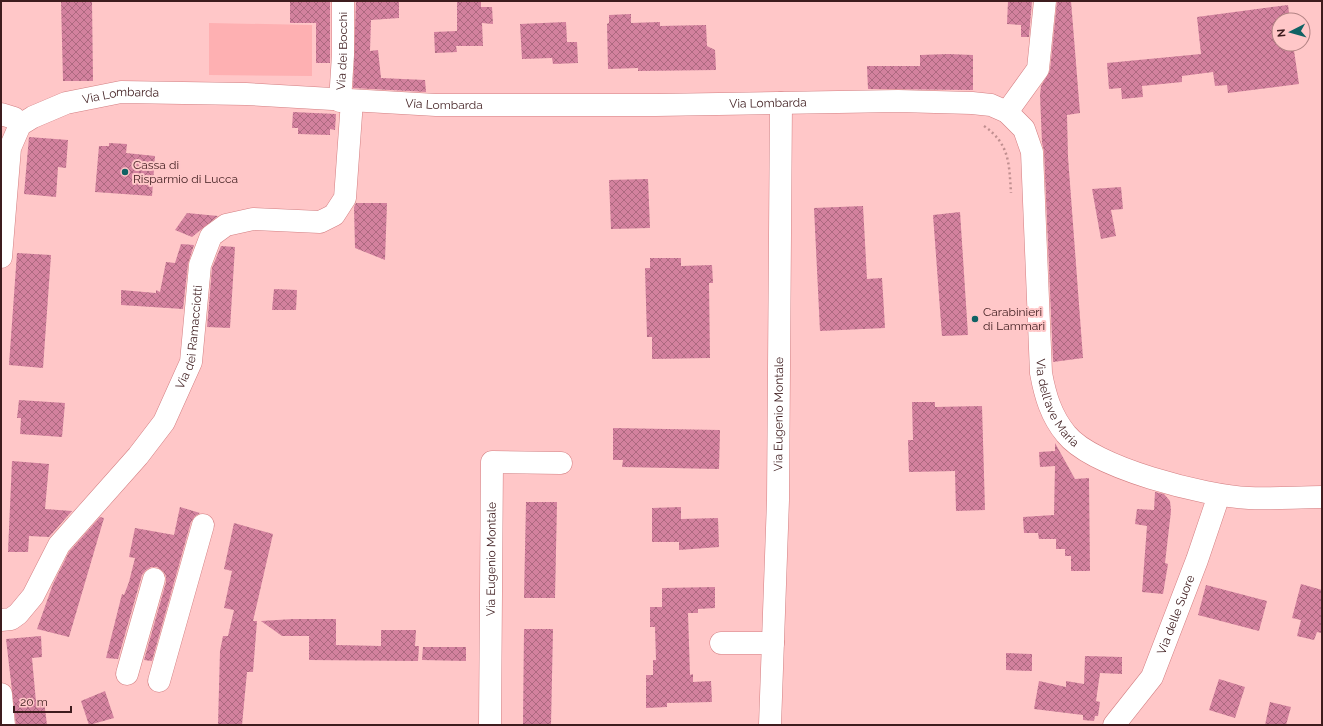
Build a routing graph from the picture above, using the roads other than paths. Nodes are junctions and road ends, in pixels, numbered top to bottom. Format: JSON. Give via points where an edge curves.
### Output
{"nodes":[{"id":1,"x":343,"y":1,"type":"edge"},
{"id":2,"x":1045,"y":1,"type":"edge"},
{"id":3,"x":346,"y":101,"type":"junction"},
{"id":4,"x":781,"y":103,"type":"junction"},
{"id":5,"x":1007,"y":112,"type":"junction"},
{"id":6,"x":12,"y":116,"type":"edge"},
{"id":7,"x":2,"y":219,"type":"edge"},
{"id":8,"x":1,"y":257,"type":"edge"},
{"id":9,"x":561,"y":463,"type":"dead end"},
{"id":10,"x":1219,"y":495,"type":"junction"},
{"id":11,"x":1322,"y":497,"type":"edge"},
{"id":12,"x":203,"y":525,"type":"dead end"},
{"id":13,"x":154,"y":579,"type":"dead end"},
{"id":14,"x":1,"y":620,"type":"edge"},
{"id":15,"x":721,"y":643,"type":"dead end"},
{"id":16,"x":773,"y":643,"type":"junction"},
{"id":17,"x":127,"y":674,"type":"dead end"},
{"id":18,"x":159,"y":680,"type":"dead end"},
{"id":19,"x":1,"y":694,"type":"edge"},
{"id":20,"x":4,"y":725,"type":"edge"},
{"id":21,"x":490,"y":725,"type":"edge"},
{"id":22,"x":770,"y":725,"type":"edge"},
{"id":23,"x":1114,"y":725,"type":"edge"}],
"edges":[{"from":1,"to":3,"type":"street","name":"Via dei Bocchi"},
{"from":2,"to":5,"type":"street","via":[[1038,70]]},
{"from":3,"to":4,"type":"street","name":"Via Lombarda","via":[[510,106]]},
{"from":3,"to":6,"type":"street","name":"Via Lombarda","via":[[246,94],[121,92],[66,103],[33,117]]},
{"from":3,"to":14,"type":"street","name":"Via dei Ramacciotti","via":[[345,198],[334,215],[320,222],[253,220],[226,225],[211,236],[200,265],[191,362],[164,422],[138,456],[59,545],[33,596],[18,614],[11,619]]},
{"from":4,"to":5,"type":"street","name":"Via Lombarda","via":[[972,102],[991,105]]},
{"from":4,"to":16,"type":"street","name":"Via Eugenio Montale","via":[[778,493]]},
{"from":5,"to":10,"type":"street","name":"Via dell'ave Maria","via":[[1024,129],[1032,152],[1041,373],[1045,398],[1057,420],[1074,442],[1098,458],[1133,472]]},
{"from":6,"to":7,"type":"street","name":"Via Lombarda"},
{"from":7,"to":8,"type":"street","name":"Via Lombarda"},
{"from":9,"to":21,"type":"street","name":"Via Eugenio Montale","via":[[492,462]]},
{"from":10,"to":11,"type":"street","name":"Via dell'ave Maria","via":[[1249,498]]},
{"from":10,"to":23,"type":"street","name":"Via delle Suore","via":[[1152,677]]},
{"from":12,"to":18,"type":"street"},
{"from":13,"to":17,"type":"street"},
{"from":15,"to":16,"type":"street"},
{"from":16,"to":22,"type":"street","name":"Via Eugenio Montale"},
{"from":19,"to":20,"type":"street"}]}
